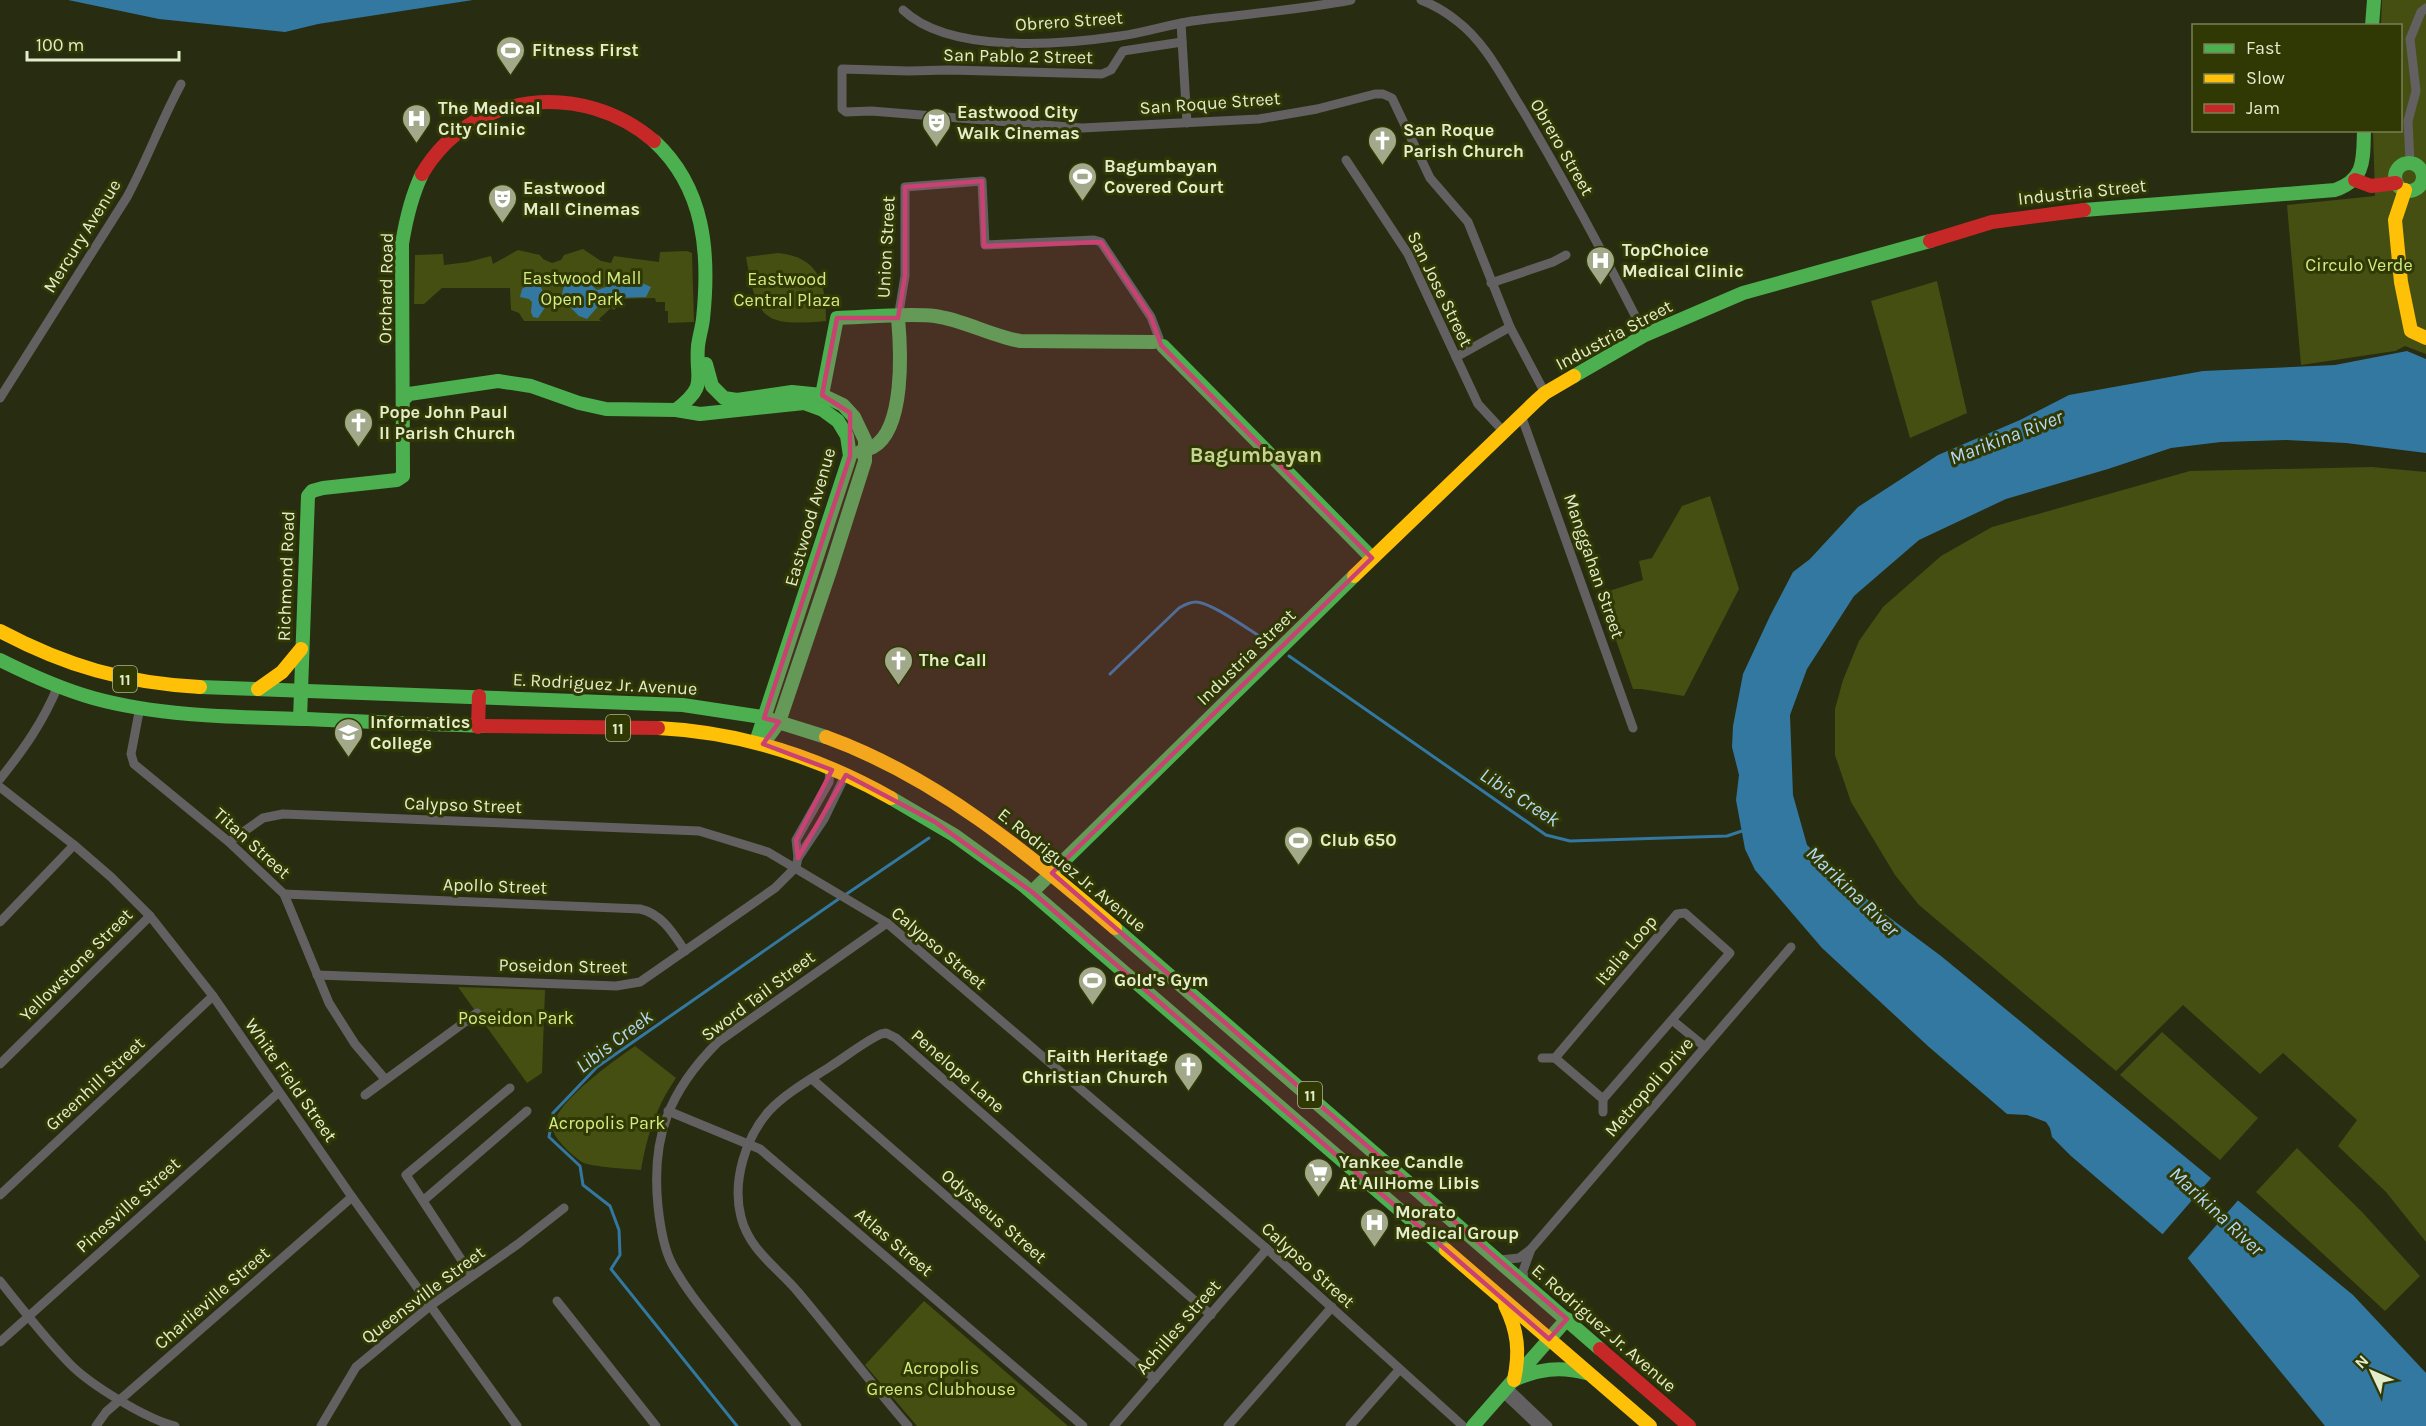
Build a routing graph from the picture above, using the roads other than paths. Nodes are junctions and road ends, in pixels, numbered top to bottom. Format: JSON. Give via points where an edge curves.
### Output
{"nodes":[{"id":1,"x":1351,"y":0,"type":"edge"},
{"id":2,"x":1421,"y":0,"type":"edge"},
{"id":3,"x":2374,"y":0,"type":"edge"},
{"id":4,"x":2426,"y":8,"type":"edge"},
{"id":5,"x":903,"y":10,"type":"dead end"},
{"id":6,"x":1181,"y":23,"type":"junction"},
{"id":7,"x":2372,"y":24,"type":"edge"},
{"id":8,"x":1182,"y":42,"type":"junction"},
{"id":9,"x":842,"y":69,"type":"joint"},
{"id":10,"x":181,"y":84,"type":"dead end"},
{"id":11,"x":1187,"y":123,"type":"junction"},
{"id":12,"x":2364,"y":132,"type":"edge"},
{"id":13,"x":1346,"y":160,"type":"dead end"},
{"id":14,"x":2410,"y":162,"type":"junction"},
{"id":15,"x":2355,"y":180,"type":"junction"},
{"id":16,"x":2400,"y":187,"type":"junction"},
{"id":17,"x":1566,"y":255,"type":"dead end"},
{"id":18,"x":1491,"y":283,"type":"junction"},
{"id":19,"x":898,"y":318,"type":"junction"},
{"id":20,"x":703,"y":326,"type":"junction"},
{"id":21,"x":1510,"y":327,"type":"junction"},
{"id":22,"x":1645,"y":335,"type":"junction"},
{"id":23,"x":2426,"y":338,"type":"edge"},
{"id":24,"x":1158,"y":342,"type":"junction"},
{"id":25,"x":1456,"y":357,"type":"junction"},
{"id":26,"x":404,"y":370,"type":"junction"},
{"id":27,"x":425,"y":391,"type":"junction"},
{"id":28,"x":1545,"y":393,"type":"junction"},
{"id":29,"x":822,"y":395,"type":"junction"},
{"id":30,"x":723,"y":397,"type":"junction"},
{"id":31,"x":0,"y":399,"type":"edge"},
{"id":32,"x":404,"y":399,"type":"junction"},
{"id":33,"x":676,"y":410,"type":"junction"},
{"id":34,"x":709,"y":413,"type":"junction"},
{"id":35,"x":1521,"y":415,"type":"junction"},
{"id":36,"x":1504,"y":432,"type":"junction"},
{"id":37,"x":850,"y":443,"type":"junction"},
{"id":38,"x":866,"y":451,"type":"junction"},
{"id":39,"x":1372,"y":558,"type":"junction"},
{"id":40,"x":816,"y":566,"type":"junction"},
{"id":41,"x":830,"y":571,"type":"junction"},
{"id":42,"x":795,"y":626,"type":"junction"},
{"id":43,"x":0,"y":631,"type":"edge"},
{"id":44,"x":809,"y":631,"type":"junction"},
{"id":45,"x":301,"y":649,"type":"junction"},
{"id":46,"x":0,"y":660,"type":"edge"},
{"id":47,"x":58,"y":686,"type":"junction"},
{"id":48,"x":258,"y":689,"type":"junction"},
{"id":49,"x":300,"y":691,"type":"junction"},
{"id":50,"x":479,"y":696,"type":"junction"},
{"id":51,"x":140,"y":707,"type":"junction"},
{"id":52,"x":781,"y":716,"type":"junction"},
{"id":53,"x":764,"y":718,"type":"junction"},
{"id":54,"x":300,"y":719,"type":"junction"},
{"id":55,"x":478,"y":727,"type":"junction"},
{"id":56,"x":1633,"y":728,"type":"dead end"},
{"id":57,"x":760,"y":743,"type":"junction"},
{"id":58,"x":830,"y":768,"type":"junction"},
{"id":59,"x":849,"y":776,"type":"junction"},
{"id":60,"x":0,"y":779,"type":"edge"},
{"id":61,"x":0,"y":787,"type":"edge"},
{"id":62,"x":230,"y":842,"type":"junction"},
{"id":63,"x":74,"y":845,"type":"junction"},
{"id":64,"x":797,"y":862,"type":"junction"},
{"id":65,"x":1052,"y":873,"type":"junction"},
{"id":66,"x":1032,"y":892,"type":"junction"},
{"id":67,"x":284,"y":894,"type":"junction"},
{"id":68,"x":150,"y":916,"type":"junction"},
{"id":69,"x":0,"y":922,"type":"edge"},
{"id":70,"x":887,"y":923,"type":"junction"},
{"id":71,"x":1791,"y":947,"type":"dead end"},
{"id":72,"x":685,"y":951,"type":"junction"},
{"id":73,"x":1742,"y":951,"type":"dead end"},
{"id":74,"x":1730,"y":953,"type":"junction"},
{"id":75,"x":318,"y":975,"type":"junction"},
{"id":76,"x":213,"y":996,"type":"junction"},
{"id":77,"x":477,"y":1013,"type":"dead end"},
{"id":78,"x":1672,"y":1020,"type":"junction"},
{"id":79,"x":1705,"y":1047,"type":"junction"},
{"id":80,"x":1542,"y":1058,"type":"dead end"},
{"id":81,"x":1555,"y":1058,"type":"junction"},
{"id":82,"x":0,"y":1064,"type":"edge"},
{"id":83,"x":385,"y":1079,"type":"junction"},
{"id":84,"x":812,"y":1079,"type":"junction"},
{"id":85,"x":510,"y":1088,"type":"dead end"},
{"id":86,"x":279,"y":1093,"type":"junction"},
{"id":87,"x":365,"y":1095,"type":"dead end"},
{"id":88,"x":1603,"y":1099,"type":"junction"},
{"id":89,"x":527,"y":1111,"type":"dead end"},
{"id":90,"x":668,"y":1111,"type":"junction"},
{"id":91,"x":1603,"y":1112,"type":"dead end"},
{"id":92,"x":748,"y":1145,"type":"junction"},
{"id":93,"x":0,"y":1195,"type":"edge"},
{"id":94,"x":352,"y":1197,"type":"junction"},
{"id":95,"x":424,"y":1200,"type":"junction"},
{"id":96,"x":564,"y":1208,"type":"dead end"},
{"id":97,"x":1268,"y":1249,"type":"junction"},
{"id":98,"x":1531,"y":1249,"type":"junction"},
{"id":99,"x":1497,"y":1260,"type":"junction"},
{"id":100,"x":472,"y":1276,"type":"junction"},
{"id":101,"x":0,"y":1281,"type":"edge"},
{"id":102,"x":1524,"y":1283,"type":"junction"},
{"id":103,"x":1500,"y":1296,"type":"junction"},
{"id":104,"x":557,"y":1301,"type":"dead end"},
{"id":105,"x":430,"y":1306,"type":"junction"},
{"id":106,"x":1332,"y":1307,"type":"junction"},
{"id":107,"x":1211,"y":1315,"type":"junction"},
{"id":108,"x":28,"y":1316,"type":"junction"},
{"id":109,"x":1567,"y":1319,"type":"junction"},
{"id":110,"x":1549,"y":1339,"type":"junction"},
{"id":111,"x":0,"y":1342,"type":"edge"},
{"id":112,"x":1400,"y":1370,"type":"junction"},
{"id":113,"x":1590,"y":1375,"type":"junction"},
{"id":114,"x":1155,"y":1379,"type":"junction"},
{"id":115,"x":1508,"y":1386,"type":"junction"},
{"id":116,"x":119,"y":1400,"type":"junction"},
{"id":117,"x":96,"y":1426,"type":"edge"},
{"id":118,"x":174,"y":1426,"type":"edge"},
{"id":119,"x":321,"y":1426,"type":"edge"},
{"id":120,"x":517,"y":1426,"type":"edge"},
{"id":121,"x":656,"y":1426,"type":"edge"},
{"id":122,"x":797,"y":1426,"type":"edge"},
{"id":123,"x":908,"y":1426,"type":"edge"},
{"id":124,"x":1083,"y":1426,"type":"edge"},
{"id":125,"x":1114,"y":1426,"type":"edge"},
{"id":126,"x":1228,"y":1426,"type":"edge"},
{"id":127,"x":1350,"y":1426,"type":"edge"},
{"id":128,"x":1463,"y":1426,"type":"edge"},
{"id":129,"x":1473,"y":1426,"type":"edge"},
{"id":130,"x":1538,"y":1426,"type":"edge"},
{"id":131,"x":1548,"y":1426,"type":"edge"},
{"id":132,"x":1650,"y":1426,"type":"edge"},
{"id":133,"x":1689,"y":1426,"type":"edge"}],
"edges":[{"from":1,"to":6,"type":"street","name":"Obrero Street"},
{"from":2,"to":22,"type":"street","name":"Obrero Street","via":[[1458,21],[1482,46],[1568,185]]},
{"from":3,"to":7,"type":"street"},
{"from":4,"to":14,"type":"street","via":[[2410,39],[2415,91],[2408,121]]},
{"from":5,"to":6,"type":"street","name":"Obrero Street","via":[[949,36],[1020,43],[1120,36]]},
{"from":6,"to":8,"type":"street"},
{"from":8,"to":9,"type":"street","name":"San Pablo 2 Street","via":[[1123,51],[1111,70],[1102,74]]},
{"from":8,"to":11,"type":"street"},
{"from":9,"to":11,"type":"street","name":"San Roque Street","via":[[842,109],[846,112],[1082,128]]},
{"from":10,"to":31,"type":"street","name":"Mercury Avenue","via":[[127,197]]},
{"from":11,"to":18,"type":"street","name":"San Roque Street","via":[[1259,119],[1375,94],[1392,98],[1430,178],[1468,222]]},
{"from":12,"to":15,"type":"street","via":[[2360,173]]},
{"from":13,"to":25,"type":"street","name":"San Jose Street","via":[[1408,254]]},
{"from":14,"to":16,"type":"street","via":[[2398,167]]},
{"from":14,"to":16,"type":"street","via":[[2420,166],[2423,179],[2418,188]]},
{"from":15,"to":16,"type":"street","via":[[2371,186]]},
{"from":15,"to":22,"type":"street","name":"Industria Street","via":[[2336,190],[2009,218],[1743,293]]},
{"from":16,"to":23,"type":"street","via":[[2395,220],[2401,282],[2411,331]]},
{"from":17,"to":18,"type":"street"},
{"from":18,"to":21,"type":"street","name":"San Roque Street"},
{"from":19,"to":24,"type":"street","via":[[934,316],[1020,341]]},
{"from":19,"to":24,"type":"street","name":"Union Street","via":[[905,276],[905,188],[982,181],[985,245],[1101,242],[1151,317]]},
{"from":19,"to":29,"type":"street","via":[[837,318]]},
{"from":19,"to":38,"type":"street","via":[[900,369],[892,418],[881,440]]},
{"from":20,"to":26,"type":"street","name":"Orchard Road","via":[[701,229],[684,176],[657,143],[610,113],[568,102],[532,103],[485,114],[468,124],[442,146],[419,180],[403,237]]},
{"from":20,"to":30,"type":"street","name":"Orchard Road","via":[[707,375]]},
{"from":20,"to":33,"type":"street","name":"Orchard Road","via":[[699,338],[699,388]]},
{"from":21,"to":25,"type":"street"},
{"from":21,"to":28,"type":"street","name":"San Roque Street"},
{"from":22,"to":28,"type":"street","name":"Industria Street"},
{"from":24,"to":39,"type":"street"},
{"from":25,"to":36,"type":"street","name":"San Jose Street","via":[[1478,404]]},
{"from":26,"to":27,"type":"street"},
{"from":26,"to":32,"type":"street","name":"Richmond Road"},
{"from":27,"to":32,"type":"street","name":"Eastwood Avenue"},
{"from":27,"to":33,"type":"street","name":"Eastwood Avenue","via":[[498,381],[531,386],[599,408]]},
{"from":28,"to":35,"type":"street","name":"Industria Street"},
{"from":29,"to":30,"type":"street","name":"Eastwood Avenue","via":[[792,392],[737,400]]},
{"from":29,"to":38,"type":"street","name":"Eastwood Avenue","via":[[843,405],[854,417]]},
{"from":30,"to":34,"type":"street"},
{"from":32,"to":45,"type":"street","name":"Richmond Road","via":[[403,476],[397,480],[323,488],[308,496]]},
{"from":33,"to":34,"type":"street","name":"Eastwood Avenue"},
{"from":34,"to":37,"type":"street","name":"Eastwood Avenue","via":[[804,403],[831,412]]},
{"from":35,"to":36,"type":"street","name":"Industria Street"},
{"from":35,"to":56,"type":"street","name":"Manggahan Street"},
{"from":36,"to":39,"type":"street","name":"Industria Street"},
{"from":37,"to":38,"type":"street","via":[[860,452]]},
{"from":37,"to":40,"type":"street","name":"Eastwood Avenue","via":[[850,456]]},
{"from":38,"to":41,"type":"street","name":"Eastwood Avenue"},
{"from":39,"to":65,"type":"street","name":"Industria Street"},
{"from":40,"to":41,"type":"street"},
{"from":40,"to":42,"type":"street","name":"Eastwood Avenue"},
{"from":41,"to":44,"type":"street","name":"Eastwood Avenue"},
{"from":42,"to":44,"type":"street"},
{"from":42,"to":53,"type":"street","name":"Eastwood Avenue"},
{"from":43,"to":48,"type":"street","name":"E. Rodriguez Jr. Avenue","number":"11","via":[[36,651],[122,678]]},
{"from":44,"to":52,"type":"street","name":"Eastwood Avenue"},
{"from":45,"to":48,"type":"street","via":[[277,677]]},
{"from":45,"to":49,"type":"street","name":"Richmond Road"},
{"from":46,"to":47,"type":"street","number":"11"},
{"from":47,"to":51,"type":"street","number":"11"},
{"from":47,"to":60,"type":"street","via":[[32,738]]},
{"from":48,"to":49,"type":"street","name":"E. Rodriguez Jr. Avenue","number":"11"},
{"from":49,"to":50,"type":"street","name":"E. Rodriguez Jr. Avenue","number":"11"},
{"from":49,"to":54,"type":"street","name":"Richmond Road"},
{"from":50,"to":53,"type":"street","name":"E. Rodriguez Jr. Avenue","number":"11","via":[[696,705]]},
{"from":50,"to":55,"type":"street"},
{"from":51,"to":54,"type":"street","number":"11"},
{"from":51,"to":62,"type":"street","name":"Titan Street","via":[[131,754],[134,764]]},
{"from":52,"to":53,"type":"street","name":"E. Rodriguez Jr. Avenue","number":"11"},
{"from":52,"to":57,"type":"street","name":"Eastwood Avenue"},
{"from":52,"to":65,"type":"street","name":"E. Rodriguez Jr. Avenue","number":"11","via":[[960,806]]},
{"from":53,"to":57,"type":"street","name":"Eastwood Avenue"},
{"from":54,"to":55,"type":"street","number":"11"},
{"from":55,"to":57,"type":"street","number":"11","via":[[673,729]]},
{"from":57,"to":58,"type":"street","number":"11"},
{"from":58,"to":59,"type":"street","number":"11"},
{"from":58,"to":64,"type":"street","via":[[829,782],[796,840]]},
{"from":59,"to":64,"type":"street","name":"Poseidon Street"},
{"from":59,"to":66,"type":"street","number":"11","via":[[935,822]]},
{"from":61,"to":63,"type":"street","name":"White Field Street"},
{"from":62,"to":64,"type":"street","name":"Calypso Street","via":[[263,818],[283,814],[699,831]]},
{"from":62,"to":67,"type":"street","name":"Titan Street"},
{"from":63,"to":68,"type":"street","name":"White Field Street"},
{"from":63,"to":69,"type":"street"},
{"from":64,"to":70,"type":"street","name":"Calypso Street","via":[[837,894]]},
{"from":64,"to":72,"type":"street","name":"Poseidon Street","via":[[775,888]]},
{"from":65,"to":66,"type":"street","name":"Industria Street"},
{"from":65,"to":99,"type":"street","name":"E. Rodriguez Jr. Avenue","number":"11"},
{"from":66,"to":103,"type":"street","number":"11"},
{"from":67,"to":72,"type":"street","name":"Apollo Street","via":[[640,909],[662,921]]},
{"from":67,"to":75,"type":"street","name":"Titan Street"},
{"from":68,"to":76,"type":"street","name":"White Field Street"},
{"from":68,"to":82,"type":"street","name":"Yellowstone Street"},
{"from":70,"to":90,"type":"street","name":"Sword Tail Street","via":[[718,1042],[695,1065]]},
{"from":70,"to":97,"type":"street","name":"Calypso Street"},
{"from":71,"to":79,"type":"street","name":"Metropoli Drive"},
{"from":72,"to":75,"type":"street","name":"Poseidon Street","via":[[640,982],[628,985]]},
{"from":73,"to":74,"type":"street"},
{"from":74,"to":78,"type":"street"},
{"from":74,"to":81,"type":"street","name":"Italia Loop","via":[[1685,913],[1677,914]]},
{"from":75,"to":83,"type":"street","name":"Titan Street","via":[[329,1003],[355,1044]]},
{"from":76,"to":86,"type":"street","name":"White Field Street"},
{"from":76,"to":93,"type":"street","name":"Greenhill Street"},
{"from":77,"to":83,"type":"street"},
{"from":78,"to":79,"type":"street"},
{"from":78,"to":88,"type":"street"},
{"from":79,"to":98,"type":"street","name":"Metropoli Drive"},
{"from":80,"to":81,"type":"street"},
{"from":81,"to":88,"type":"street"},
{"from":83,"to":87,"type":"street"},
{"from":84,"to":92,"type":"street","name":"Penelope Lane","via":[[769,1111]]},
{"from":84,"to":107,"type":"street","name":"Penelope Lane","via":[[877,1035],[886,1033],[896,1038]]},
{"from":84,"to":114,"type":"street","name":"Odysseus Street"},
{"from":85,"to":95,"type":"street","via":[[407,1173]]},
{"from":86,"to":94,"type":"street","name":"White Field Street"},
{"from":86,"to":108,"type":"street","name":"Pinesville Street"},
{"from":88,"to":91,"type":"street"},
{"from":89,"to":95,"type":"street"},
{"from":90,"to":92,"type":"street","name":"Atlas Street"},
{"from":90,"to":122,"type":"street","name":"Sword Tail Street","via":[[656,1183],[660,1224],[670,1261],[690,1295]]},
{"from":92,"to":123,"type":"street","name":"Penelope Lane","via":[[738,1194],[741,1218],[749,1237]]},
{"from":92,"to":124,"type":"street","name":"Atlas Street","via":[[760,1149]]},
{"from":94,"to":105,"type":"street","name":"White Field Street"},
{"from":94,"to":116,"type":"street","name":"Charlieville Street"},
{"from":95,"to":100,"type":"street"},
{"from":96,"to":100,"type":"street","name":"Queensville Street"},
{"from":97,"to":106,"type":"street","name":"Calypso Street"},
{"from":97,"to":107,"type":"street","name":"Achilles Street"},
{"from":98,"to":99,"type":"street","name":"Metropoli Drive","via":[[1519,1258]]},
{"from":98,"to":102,"type":"street","name":"Metropoli Drive","via":[[1523,1271]]},
{"from":99,"to":102,"type":"street","name":"E. Rodriguez Jr. Avenue","number":"11"},
{"from":100,"to":105,"type":"street","name":"Queensville Street"},
{"from":101,"to":108,"type":"street"},
{"from":102,"to":109,"type":"street","name":"E. Rodriguez Jr. Avenue","number":"11"},
{"from":103,"to":110,"type":"street","number":"11"},
{"from":103,"to":115,"type":"street","via":[[1519,1338],[1519,1352]]},
{"from":104,"to":121,"type":"street"},
{"from":105,"to":119,"type":"street","name":"Queensville Street","via":[[356,1367]]},
{"from":105,"to":120,"type":"street","name":"White Field Street"},
{"from":106,"to":112,"type":"street","name":"Calypso Street"},
{"from":106,"to":126,"type":"street"},
{"from":107,"to":114,"type":"street","name":"Achilles Street"},
{"from":108,"to":111,"type":"street","name":"Pinesville Street"},
{"from":108,"to":116,"type":"street","via":[[70,1365]]},
{"from":109,"to":110,"type":"street"},
{"from":109,"to":133,"type":"street","name":"E. Rodriguez Jr. Avenue","number":"11"},
{"from":110,"to":113,"type":"street","number":"11"},
{"from":110,"to":115,"type":"street"},
{"from":112,"to":127,"type":"street"},
{"from":112,"to":128,"type":"street","name":"Calypso Street"},
{"from":113,"to":115,"type":"street","via":[[1560,1368],[1536,1371]]},
{"from":113,"to":132,"type":"street","number":"11"},
{"from":114,"to":125,"type":"street","name":"Achilles Street"},
{"from":115,"to":129,"type":"street"},
{"from":115,"to":130,"type":"street"},
{"from":115,"to":131,"type":"street"},
{"from":116,"to":117,"type":"street","name":"Charlieville Street"},
{"from":116,"to":118,"type":"street","via":[[160,1423]]}]}
